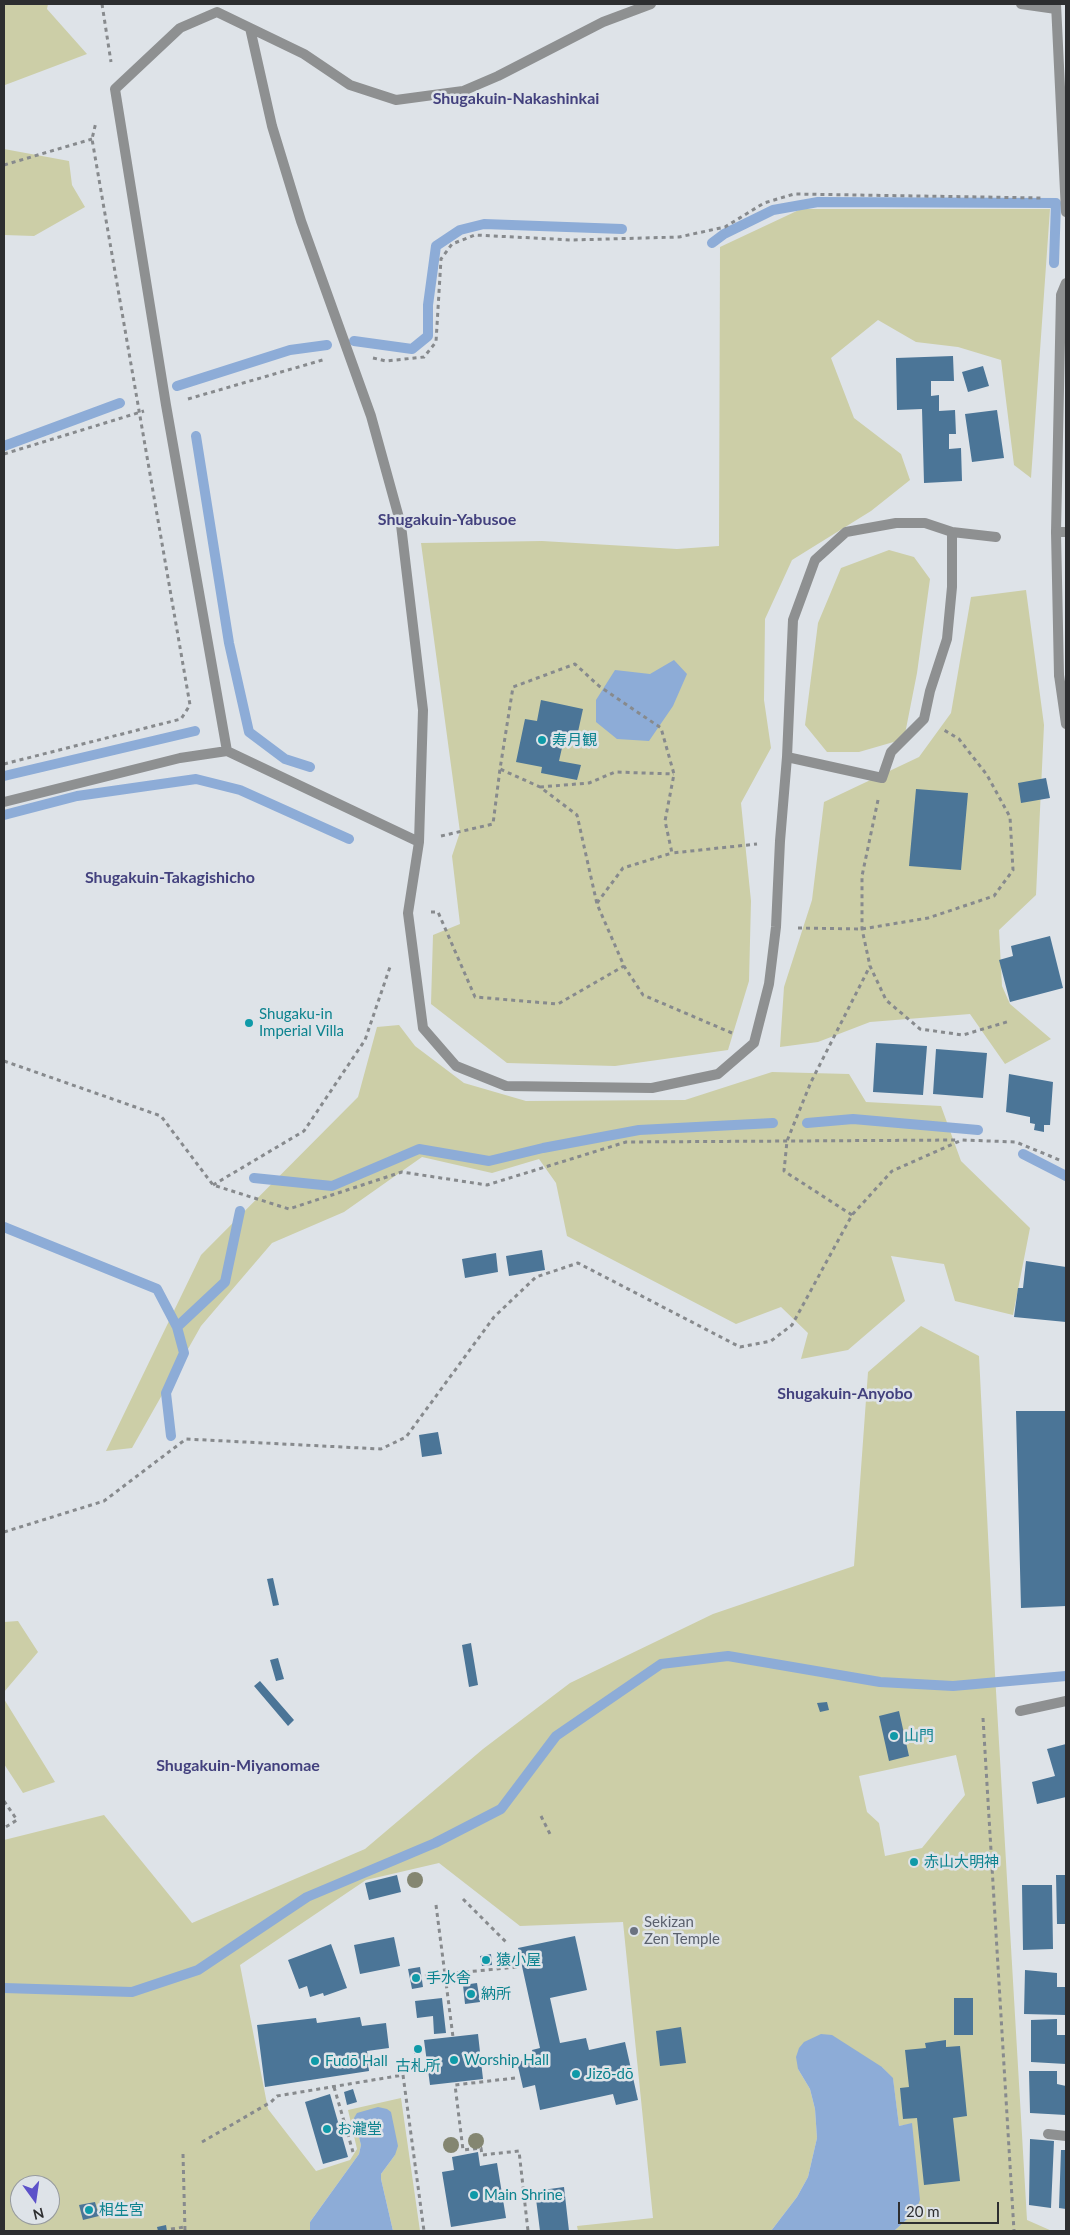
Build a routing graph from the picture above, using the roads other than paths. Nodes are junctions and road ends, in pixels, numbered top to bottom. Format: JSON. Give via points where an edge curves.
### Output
{"nodes":[{"id":1,"x":651,"y":4,"type":"edge"},
{"id":2,"x":1021,"y":4,"type":"edge"},
{"id":3,"x":1056,"y":7,"type":"edge"},
{"id":4,"x":250,"y":28,"type":"junction"},
{"id":5,"x":1066,"y":187,"type":"edge"},
{"id":6,"x":1066,"y":212,"type":"edge"},
{"id":7,"x":1066,"y":283,"type":"edge"},
{"id":8,"x":952,"y":532,"type":"junction"},
{"id":9,"x":1061,"y":532,"type":"edge"},
{"id":10,"x":996,"y":537,"type":"dead end"},
{"id":11,"x":1066,"y":724,"type":"edge"},
{"id":12,"x":227,"y":751,"type":"junction"},
{"id":13,"x":787,"y":757,"type":"junction"},
{"id":14,"x":4,"y":802,"type":"edge"},
{"id":15,"x":419,"y":842,"type":"junction"},
{"id":16,"x":1066,"y":1701,"type":"edge"},
{"id":17,"x":1020,"y":1712,"type":"dead end"},
{"id":18,"x":1048,"y":2134,"type":"dead end"},
{"id":19,"x":1066,"y":2136,"type":"edge"}],
"edges":[{"from":1,"to":4,"type":"street","via":[[603,22],[463,91],[396,100],[350,85],[304,54]]},
{"from":2,"to":3,"type":"street"},
{"from":3,"to":5,"type":"street"},
{"from":4,"to":12,"type":"street","via":[[217,12],[180,28],[115,88],[166,405]]},
{"from":4,"to":15,"type":"street","via":[[275,135],[301,221],[371,416],[401,525],[423,710]]},
{"from":5,"to":6,"type":"street"},
{"from":7,"to":9,"type":"street","via":[[1061,296]]},
{"from":8,"to":10,"type":"street"},
{"from":8,"to":13,"type":"street","via":[[925,523],[896,523],[846,532],[815,560],[792,620]]},
{"from":8,"to":13,"type":"street","via":[[952,587],[947,639],[924,719],[891,752],[882,778]]},
{"from":9,"to":11,"type":"street","via":[[1059,675]]},
{"from":12,"to":14,"type":"street","via":[[180,758]]},
{"from":12,"to":15,"type":"street"},
{"from":13,"to":15,"type":"street","via":[[769,984],[754,1043],[718,1074],[652,1088],[506,1086],[456,1066],[422,1028],[408,913]]},
{"from":16,"to":17,"type":"street"},
{"from":18,"to":19,"type":"street"}]}
